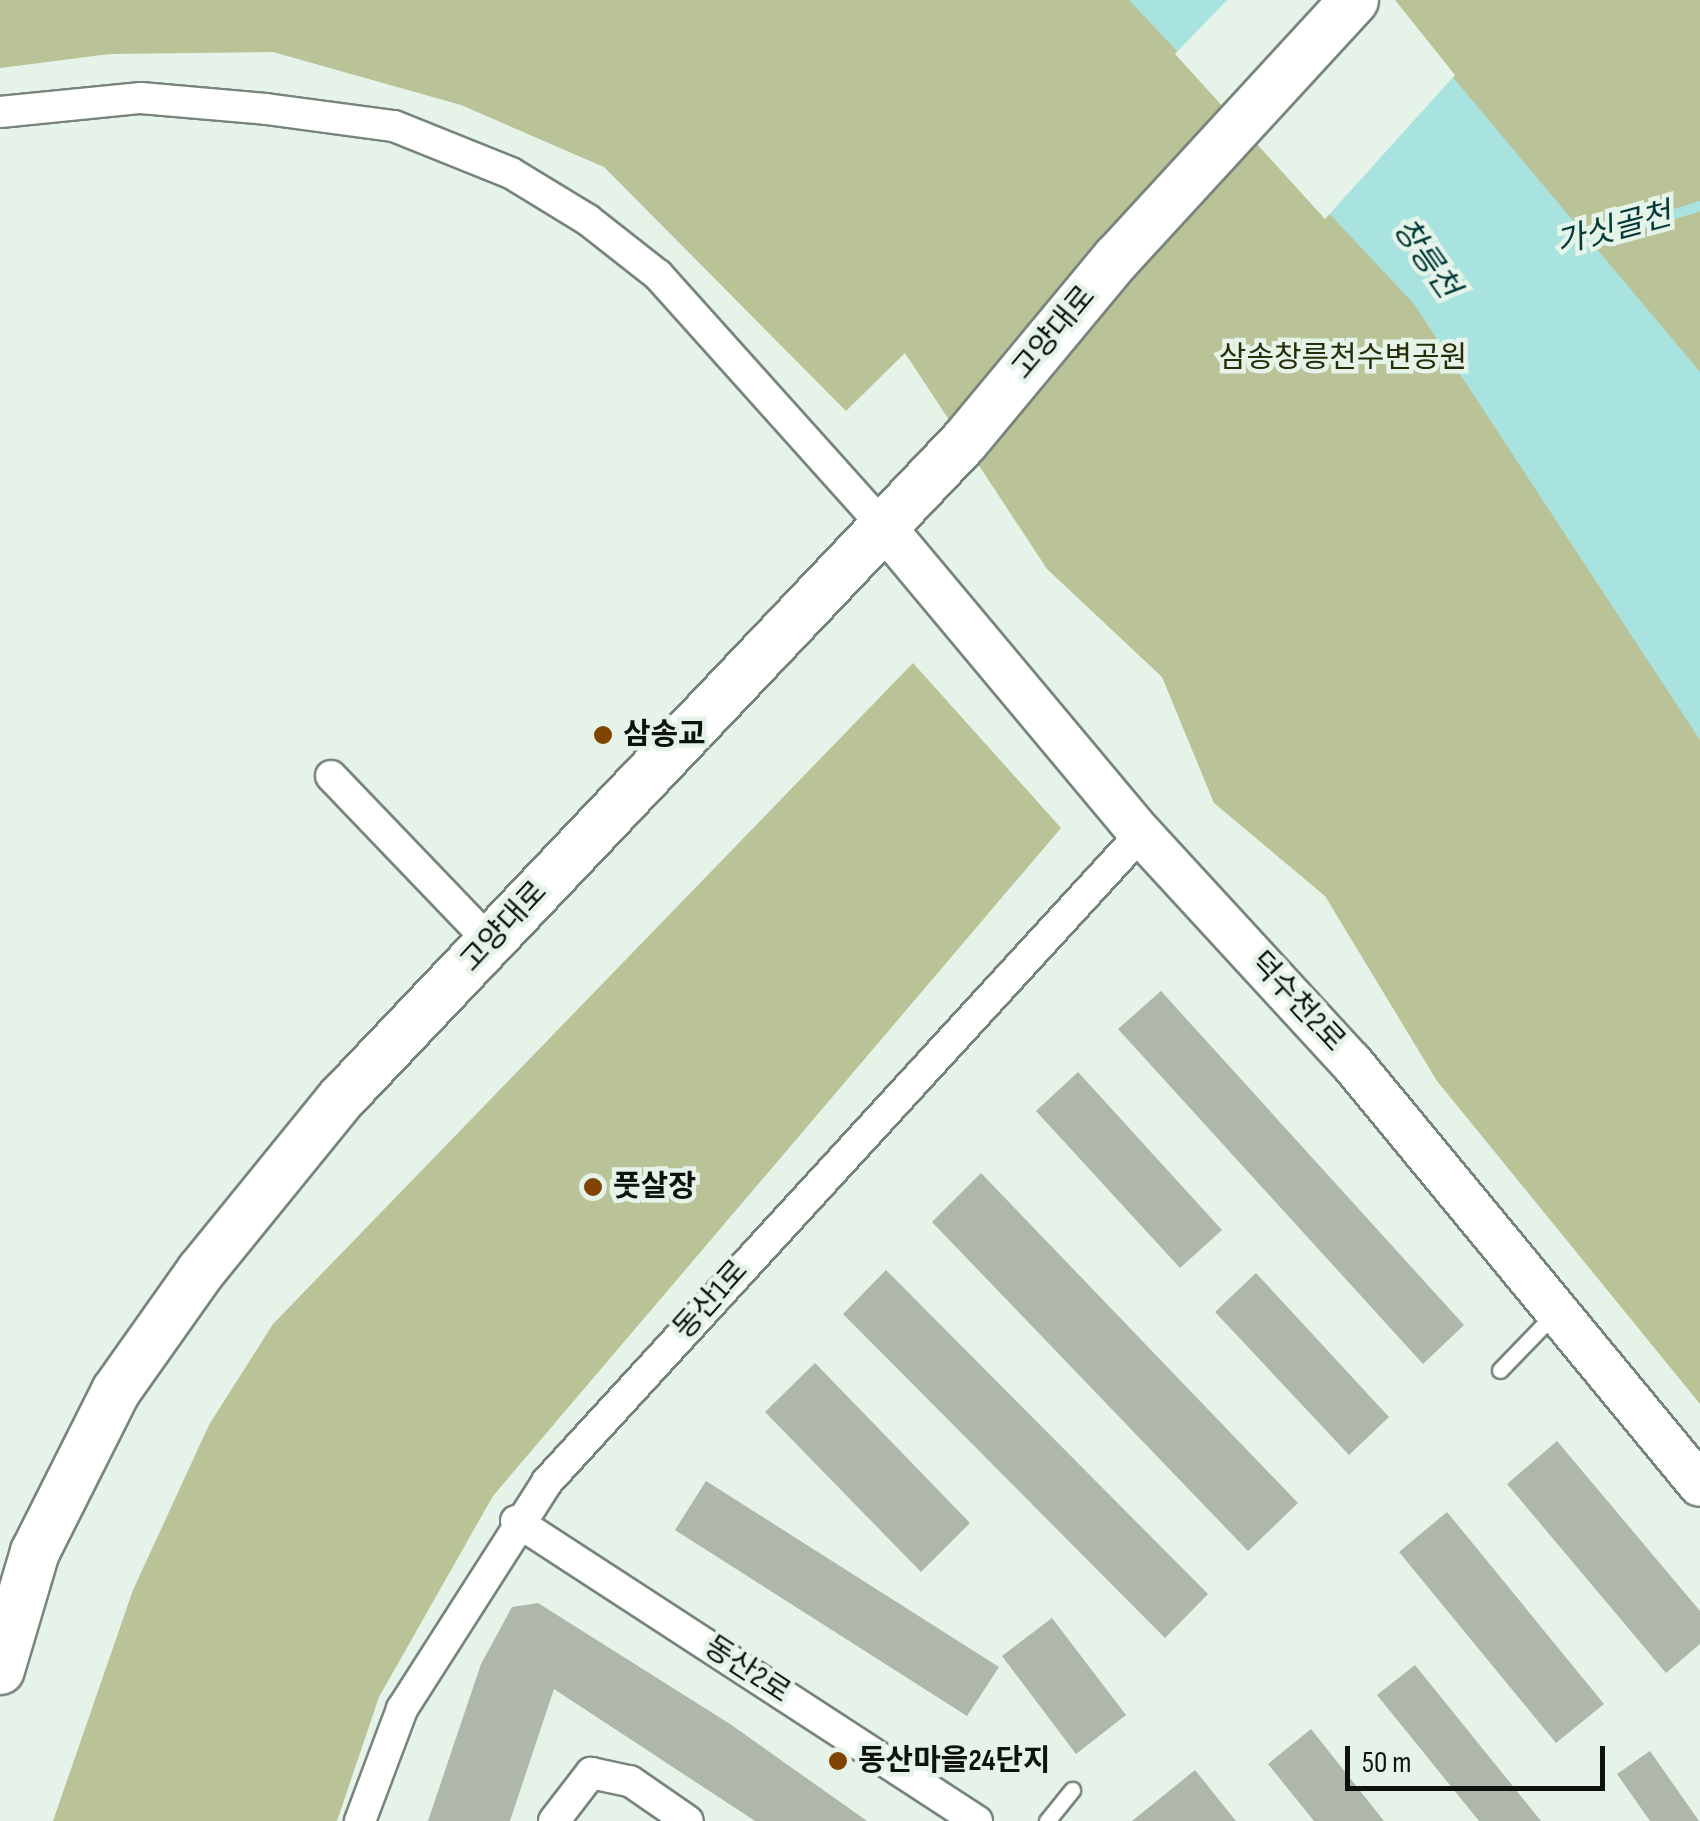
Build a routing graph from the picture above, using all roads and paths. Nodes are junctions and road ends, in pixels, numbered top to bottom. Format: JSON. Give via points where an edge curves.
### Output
{"nodes":[{"id":1,"x":1354,"y":0,"type":"edge"},
{"id":2,"x":0,"y":112,"type":"edge"},
{"id":3,"x":884,"y":528,"type":"junction"},
{"id":4,"x":331,"y":776,"type":"dead end"},
{"id":5,"x":1141,"y":834,"type":"junction"},
{"id":6,"x":490,"y":942,"type":"junction"},
{"id":7,"x":1558,"y":1309,"type":"junction"},
{"id":8,"x":1500,"y":1370,"type":"dead end"},
{"id":9,"x":1700,"y":1485,"type":"edge"},
{"id":10,"x":516,"y":1521,"type":"junction"},
{"id":11,"x":0,"y":1670,"type":"edge"},
{"id":12,"x":1072,"y":1790,"type":"dead end"},
{"id":13,"x":360,"y":1821,"type":"edge"},
{"id":14,"x":554,"y":1821,"type":"edge"},
{"id":15,"x":688,"y":1821,"type":"edge"},
{"id":16,"x":977,"y":1821,"type":"edge"},
{"id":17,"x":1048,"y":1821,"type":"edge"}],
"edges":[{"from":1,"to":3,"type":"main road","name":"고양대로","via":[[1117,258]]},
{"from":2,"to":3,"type":"street","via":[[142,98],[266,109],[394,126],[511,173],[588,220],[658,275]]},
{"from":3,"to":5,"type":"street","name":"덕수천2로"},
{"from":3,"to":6,"type":"main road","name":"고양대로"},
{"from":4,"to":6,"type":"street"},
{"from":5,"to":7,"type":"street","name":"덕수천2로","via":[[1352,1062]]},
{"from":5,"to":10,"type":"street","name":"동산1로"},
{"from":6,"to":11,"type":"main road","name":"고양대로","via":[[340,1100],[116,1391],[35,1552]]},
{"from":7,"to":8,"type":"lane"},
{"from":7,"to":9,"type":"street","name":"덕수천2로"},
{"from":10,"to":13,"type":"street","name":"동산1로","via":[[402,1709]]},
{"from":10,"to":16,"type":"street","name":"동산2로"},
{"from":12,"to":17,"type":"lane"},
{"from":14,"to":15,"type":"street","via":[[591,1773],[630,1781]]}]}
